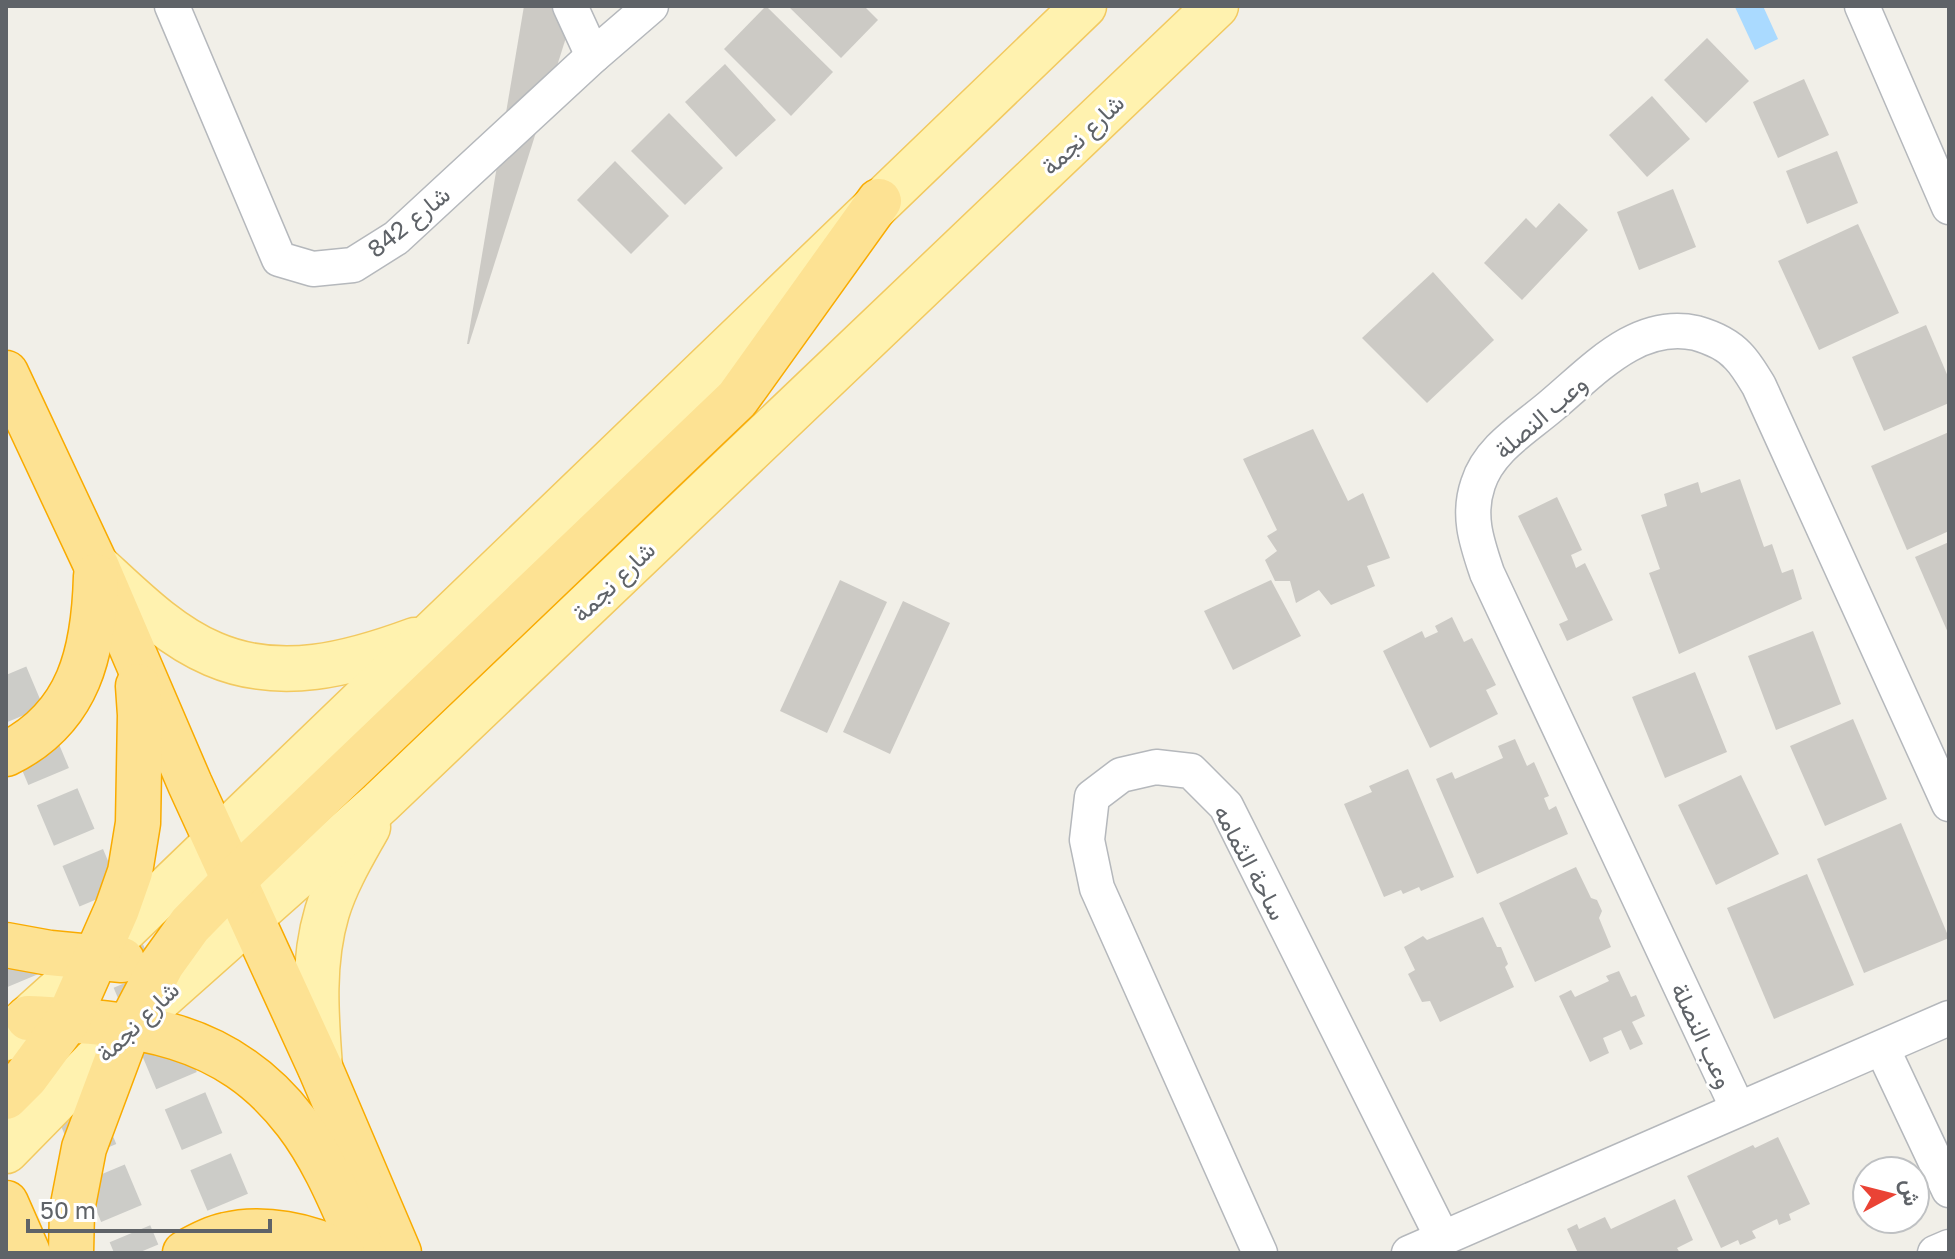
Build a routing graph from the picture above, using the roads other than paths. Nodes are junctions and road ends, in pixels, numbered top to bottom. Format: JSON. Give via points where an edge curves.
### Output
{"nodes":[{"id":1,"x":172,"y":6,"type":"edge"},
{"id":2,"x":570,"y":6,"type":"edge"},
{"id":3,"x":651,"y":6,"type":"edge"},
{"id":4,"x":1084,"y":6,"type":"edge"},
{"id":5,"x":1216,"y":6,"type":"edge"},
{"id":6,"x":1862,"y":6,"type":"edge"},
{"id":7,"x":593,"y":56,"type":"junction"},
{"id":8,"x":879,"y":201,"type":"junction"},
{"id":9,"x":1949,"y":207,"type":"edge"},
{"id":10,"x":6,"y":373,"type":"edge"},
{"id":11,"x":96,"y":565,"type":"junction"},
{"id":12,"x":429,"y":635,"type":"junction"},
{"id":13,"x":135,"y":656,"type":"junction"},
{"id":14,"x":6,"y":754,"type":"edge"},
{"id":15,"x":380,"y":803,"type":"junction"},
{"id":16,"x":1949,"y":804,"type":"edge"},
{"id":17,"x":216,"y":841,"type":"junction"},
{"id":18,"x":243,"y":898,"type":"junction"},
{"id":19,"x":6,"y":945,"type":"edge"},
{"id":20,"x":96,"y":957,"type":"junction"},
{"id":21,"x":180,"y":963,"type":"junction"},
{"id":22,"x":1949,"y":1018,"type":"edge"},
{"id":23,"x":34,"y":1025,"type":"edge"},
{"id":24,"x":130,"y":1025,"type":"junction"},
{"id":25,"x":1882,"y":1048,"type":"junction"},
{"id":26,"x":321,"y":1070,"type":"junction"},
{"id":27,"x":6,"y":1097,"type":"edge"},
{"id":28,"x":1738,"y":1109,"type":"junction"},
{"id":29,"x":6,"y":1151,"type":"edge"},
{"id":30,"x":1949,"y":1190,"type":"edge"},
{"id":31,"x":6,"y":1203,"type":"edge"},
{"id":32,"x":1442,"y":1237,"type":"junction"},
{"id":33,"x":1949,"y":1247,"type":"edge"},
{"id":34,"x":28,"y":1253,"type":"edge"},
{"id":35,"x":71,"y":1253,"type":"edge"},
{"id":36,"x":185,"y":1253,"type":"edge"},
{"id":37,"x":342,"y":1253,"type":"edge"},
{"id":38,"x":364,"y":1253,"type":"edge"},
{"id":39,"x":399,"y":1253,"type":"edge"},
{"id":40,"x":1260,"y":1253,"type":"edge"},
{"id":41,"x":1409,"y":1253,"type":"edge"},
{"id":42,"x":1935,"y":1253,"type":"edge"}],
"edges":[{"from":1,"to":7,"type":"street","name":"شارع 842","via":[[279,259],[313,269],[353,265],[396,238]]},
{"from":2,"to":7,"type":"street"},
{"from":3,"to":7,"type":"street","name":"شارع 842"},
{"from":4,"to":8,"type":"main road"},
{"from":5,"to":15,"type":"main road","name":"شارع نجمة"},
{"from":6,"to":9,"type":"street"},
{"from":8,"to":12,"type":"main road"},
{"from":8,"to":18,"type":"highway","via":[[737,399]]},
{"from":10,"to":11,"type":"highway"},
{"from":11,"to":12,"type":"main road","via":[[181,636],[244,664],[330,666]]},
{"from":11,"to":13,"type":"highway"},
{"from":11,"to":14,"type":"highway","via":[[95,622],[83,671],[60,714],[28,743]]},
{"from":12,"to":17,"type":"main road"},
{"from":13,"to":17,"type":"highway"},
{"from":13,"to":20,"type":"highway","via":[[138,823],[130,872]]},
{"from":15,"to":18,"type":"main road","name":"شارع نجمة"},
{"from":15,"to":26,"type":"main road","via":[[327,911],[316,985]]},
{"from":16,"to":28,"type":"street","name":"وعب النصلة","via":[[1759,386],[1737,354],[1709,336],[1675,329],[1640,337],[1489,459],[1471,513],[1487,573]]},
{"from":17,"to":18,"type":"highway"},
{"from":17,"to":20,"type":"main road"},
{"from":18,"to":21,"type":"highway","via":[[190,925]]},
{"from":18,"to":26,"type":"highway"},
{"from":19,"to":20,"type":"highway"},
{"from":20,"to":21,"type":"highway"},
{"from":20,"to":23,"type":"highway"},
{"from":21,"to":24,"type":"highway"},
{"from":22,"to":25,"type":"street","name":"وعب النصلة"},
{"from":23,"to":24,"type":"highway"},
{"from":23,"to":27,"type":"highway","via":[[26,1077]]},
{"from":24,"to":29,"type":"main road","name":"شارع نجمة"},
{"from":24,"to":35,"type":"highway","via":[[84,1148],[72,1210]]},
{"from":24,"to":38,"type":"highway","via":[[167,1033],[227,1058],[264,1088],[313,1149]]},
{"from":25,"to":28,"type":"street","name":"وعب النصلة"},
{"from":25,"to":30,"type":"street"},
{"from":26,"to":39,"type":"highway"},
{"from":28,"to":32,"type":"street","name":"وعب النصلة"},
{"from":31,"to":34,"type":"highway"},
{"from":32,"to":40,"type":"street","name":"ساحة الثمامه","via":[[1226,806],[1191,771],[1156,767],[1121,775],[1092,797],[1087,840],[1097,888]]},
{"from":32,"to":41,"type":"street","name":"وعب النصلة"},
{"from":33,"to":42,"type":"street"},
{"from":36,"to":37,"type":"highway","via":[[225,1235],[266,1231]]}]}
